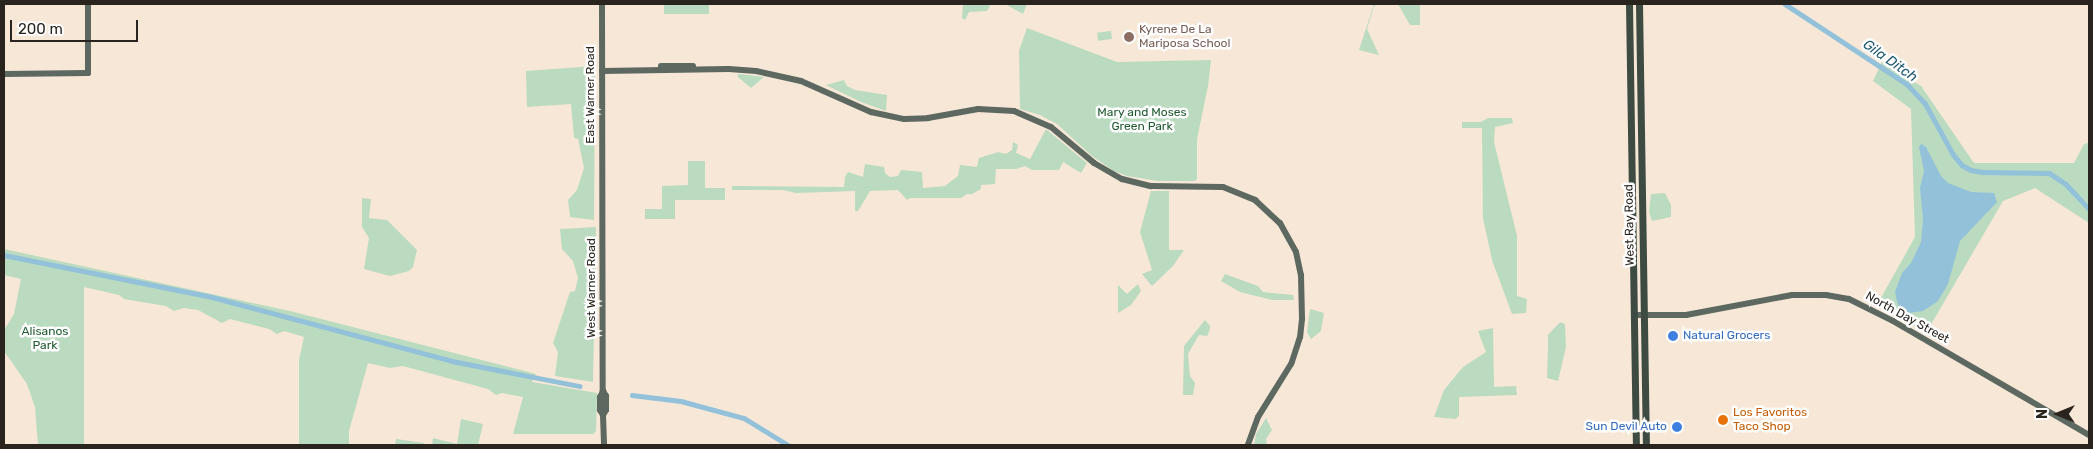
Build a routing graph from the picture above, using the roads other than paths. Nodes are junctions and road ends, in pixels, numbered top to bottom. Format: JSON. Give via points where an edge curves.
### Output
{"nodes":[{"id":1,"x":88,"y":4,"type":"edge"},
{"id":2,"x":602,"y":4,"type":"edge"},
{"id":3,"x":1629,"y":4,"type":"edge"},
{"id":4,"x":1639,"y":4,"type":"edge"},
{"id":5,"x":602,"y":69,"type":"junction"},
{"id":6,"x":4,"y":74,"type":"edge"},
{"id":7,"x":603,"y":186,"type":"joint"},
{"id":8,"x":1634,"y":315,"type":"junction"},
{"id":9,"x":1643,"y":315,"type":"junction"},
{"id":10,"x":2089,"y":435,"type":"edge"},
{"id":11,"x":604,"y":445,"type":"edge"},
{"id":12,"x":1248,"y":445,"type":"edge"},
{"id":13,"x":1636,"y":445,"type":"edge"},
{"id":14,"x":1646,"y":445,"type":"edge"}],
"edges":[{"from":1,"to":6,"type":"street","via":[[88,73]]},
{"from":2,"to":5,"type":"street","name":"East Warner Road"},
{"from":3,"to":8,"type":"main road","name":"West Ray Road"},
{"from":4,"to":9,"type":"main road","name":"West Ray Road"},
{"from":5,"to":7,"type":"street","name":"East Warner Road"},
{"from":5,"to":12,"type":"street","via":[[756,71],[801,81],[865,109],[896,118],[928,118],[978,109],[1014,111],[1051,127],[1098,166],[1122,179],[1151,186],[1217,186],[1244,194],[1268,210],[1291,239],[1301,275],[1300,337],[1291,364],[1258,417]]},
{"from":7,"to":11,"type":"street","name":"West Warner Road","via":[[603,391],[600,410]]},
{"from":8,"to":9,"type":"street","name":"North Day Street"},
{"from":8,"to":13,"type":"main road","name":"West Ray Road"},
{"from":9,"to":10,"type":"street","name":"North Day Street","via":[[1686,315],[1801,295],[1849,299],[1893,321]]},
{"from":9,"to":14,"type":"main road","name":"West Ray Road"}]}
